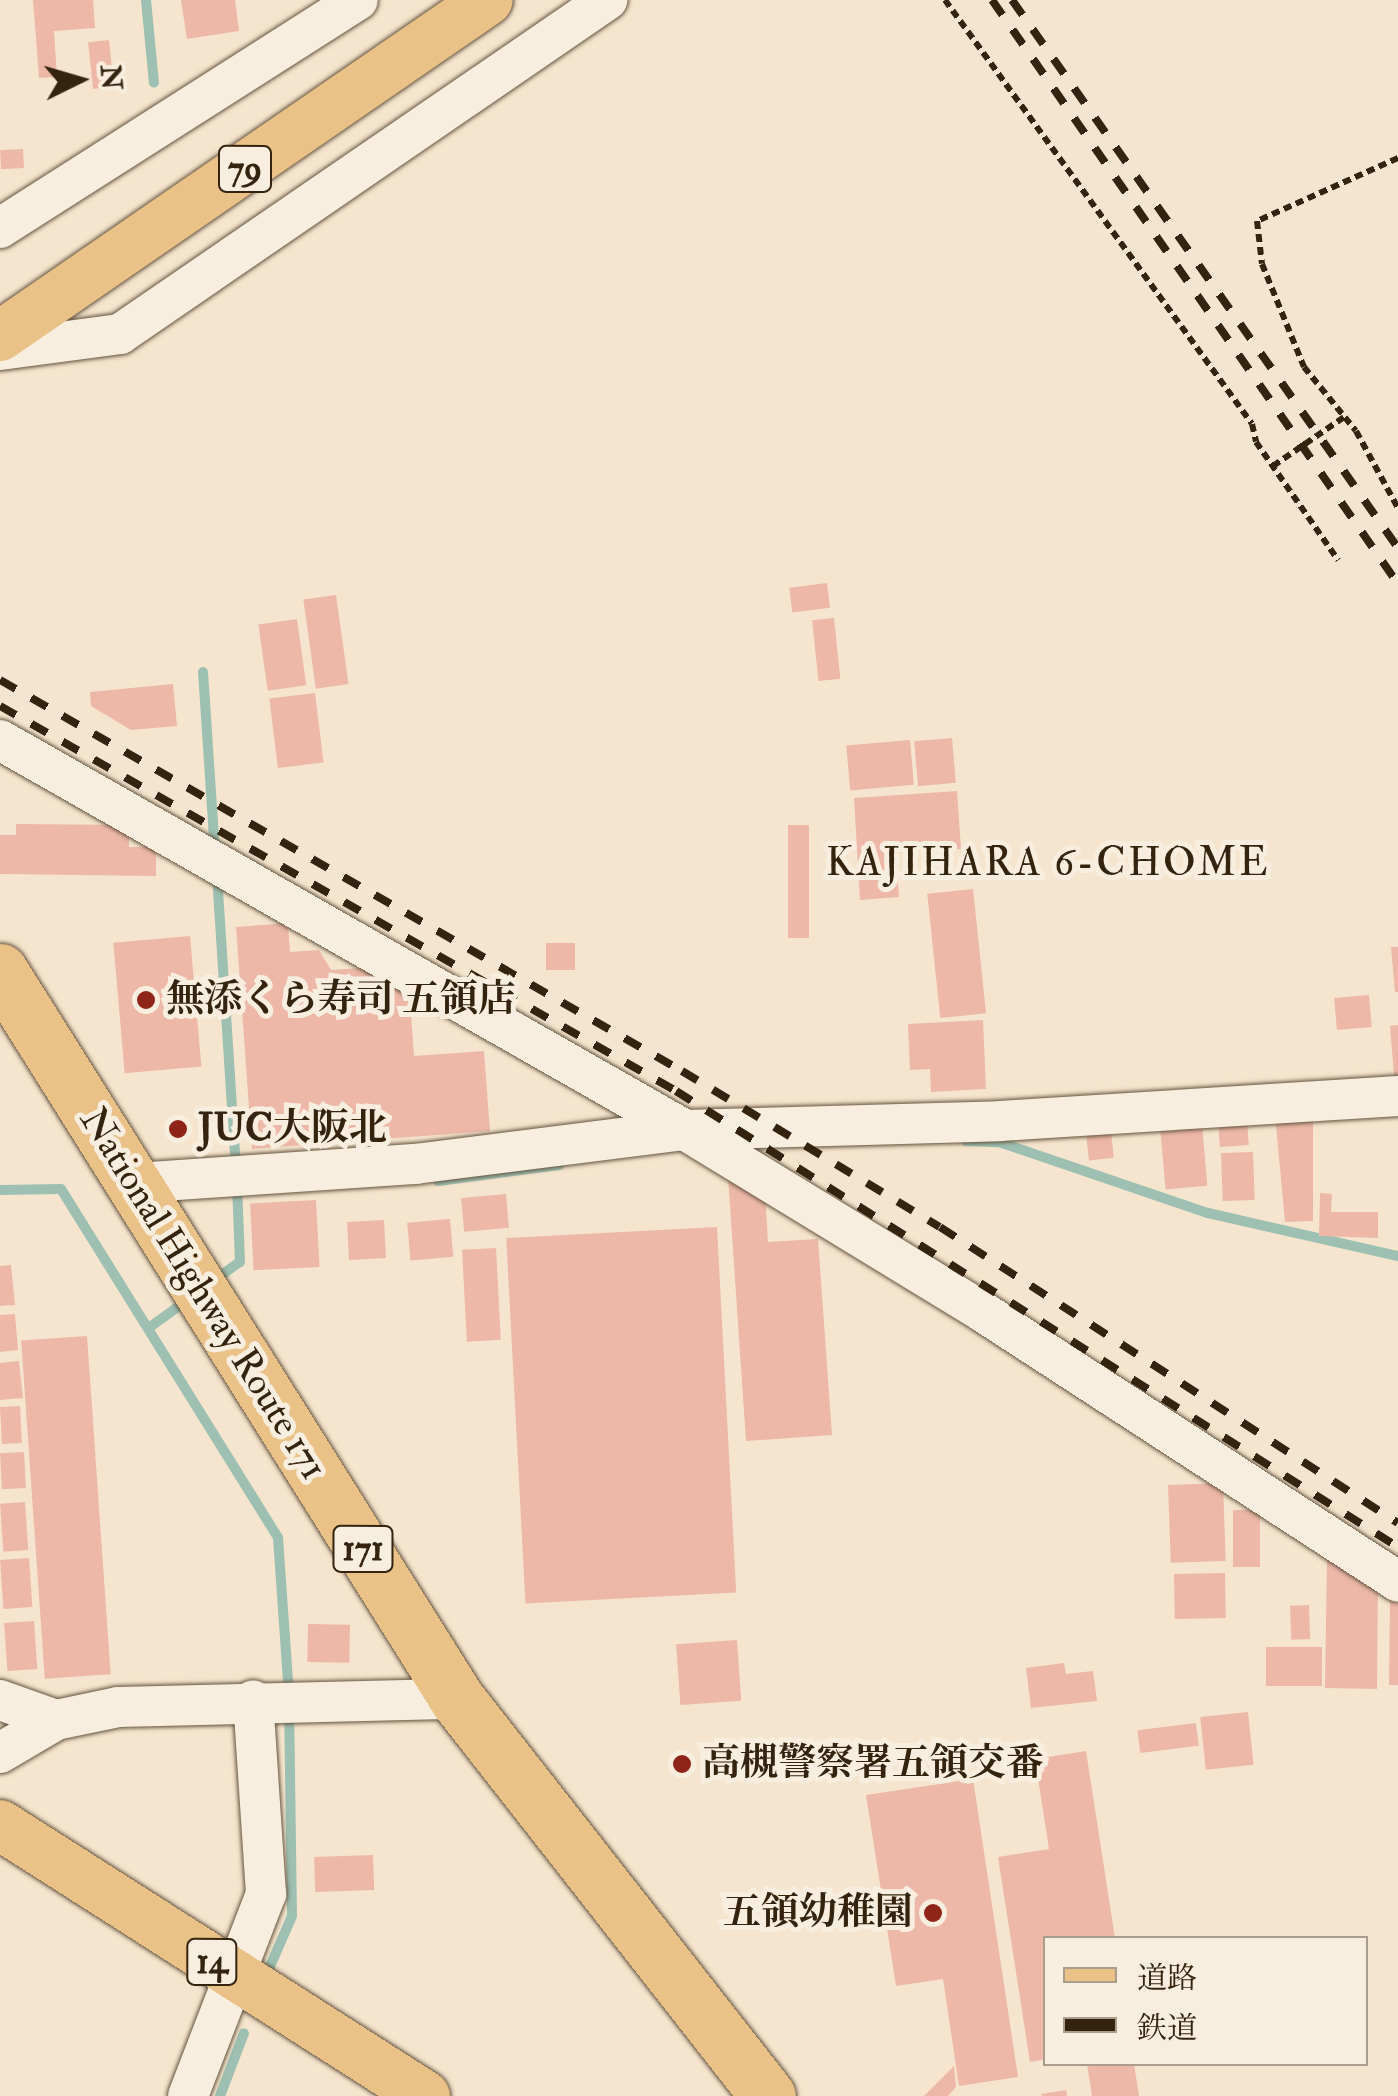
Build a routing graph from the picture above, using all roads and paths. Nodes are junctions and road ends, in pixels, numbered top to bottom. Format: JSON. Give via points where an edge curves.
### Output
{"nodes":[{"id":1,"x":358,"y":0,"type":"edge"},
{"id":2,"x":607,"y":0,"type":"edge"},
{"id":3,"x":945,"y":0,"type":"edge"},
{"id":4,"x":499,"y":28,"type":"edge"},
{"id":5,"x":1398,"y":158,"type":"edge"},
{"id":6,"x":0,"y":228,"type":"edge"},
{"id":7,"x":0,"y":336,"type":"edge"},
{"id":8,"x":0,"y":350,"type":"edge"},
{"id":9,"x":1344,"y":417,"type":"junction"},
{"id":10,"x":1273,"y":466,"type":"junction"},
{"id":11,"x":1398,"y":508,"type":"edge"},
{"id":12,"x":1338,"y":560,"type":"dead end"},
{"id":13,"x":0,"y":740,"type":"edge"},
{"id":14,"x":0,"y":972,"type":"edge"},
{"id":15,"x":1398,"y":1096,"type":"edge"},
{"id":16,"x":685,"y":1130,"type":"junction"},
{"id":17,"x":134,"y":1183,"type":"junction"},
{"id":18,"x":1398,"y":1582,"type":"edge"},
{"id":19,"x":456,"y":1699,"type":"junction"},
{"id":20,"x":0,"y":1700,"type":"edge"},
{"id":21,"x":259,"y":1700,"type":"junction"},
{"id":22,"x":56,"y":1720,"type":"junction"},
{"id":23,"x":0,"y":1753,"type":"edge"},
{"id":24,"x":0,"y":1825,"type":"edge"},
{"id":25,"x":230,"y":1974,"type":"junction"},
{"id":26,"x":188,"y":2096,"type":"edge"},
{"id":27,"x":425,"y":2096,"type":"edge"},
{"id":28,"x":768,"y":2096,"type":"edge"}],
"edges":[{"from":1,"to":6,"type":"street"},
{"from":2,"to":4,"type":"street"},
{"from":3,"to":10,"type":"path","via":[[1232,396]]},
{"from":4,"to":7,"type":"main road","number":"79"},
{"from":4,"to":8,"type":"street","via":[[120,334]]},
{"from":5,"to":9,"type":"path","via":[[1257,221],[1262,264],[1304,367]]},
{"from":9,"to":10,"type":"path"},
{"from":9,"to":11,"type":"path"},
{"from":10,"to":12,"type":"path"},
{"from":13,"to":16,"type":"street"},
{"from":14,"to":17,"type":"highway","name":"National Highway Route 171","number":"171"},
{"from":15,"to":16,"type":"street","via":[[1000,1121]]},
{"from":16,"to":17,"type":"street","via":[[416,1164]]},
{"from":16,"to":18,"type":"street","via":[[1000,1322]]},
{"from":17,"to":19,"type":"highway","name":"National Highway Route 171","number":"171"},
{"from":19,"to":21,"type":"street"},
{"from":19,"to":28,"type":"highway","name":"National Highway Route 171","number":"171"},
{"from":20,"to":22,"type":"street"},
{"from":21,"to":22,"type":"street","via":[[118,1707]]},
{"from":21,"to":25,"type":"street","via":[[266,1894]]},
{"from":22,"to":23,"type":"street"},
{"from":24,"to":25,"type":"main road","number":"14"},
{"from":25,"to":26,"type":"street"},
{"from":25,"to":27,"type":"main road","number":"14"}]}
